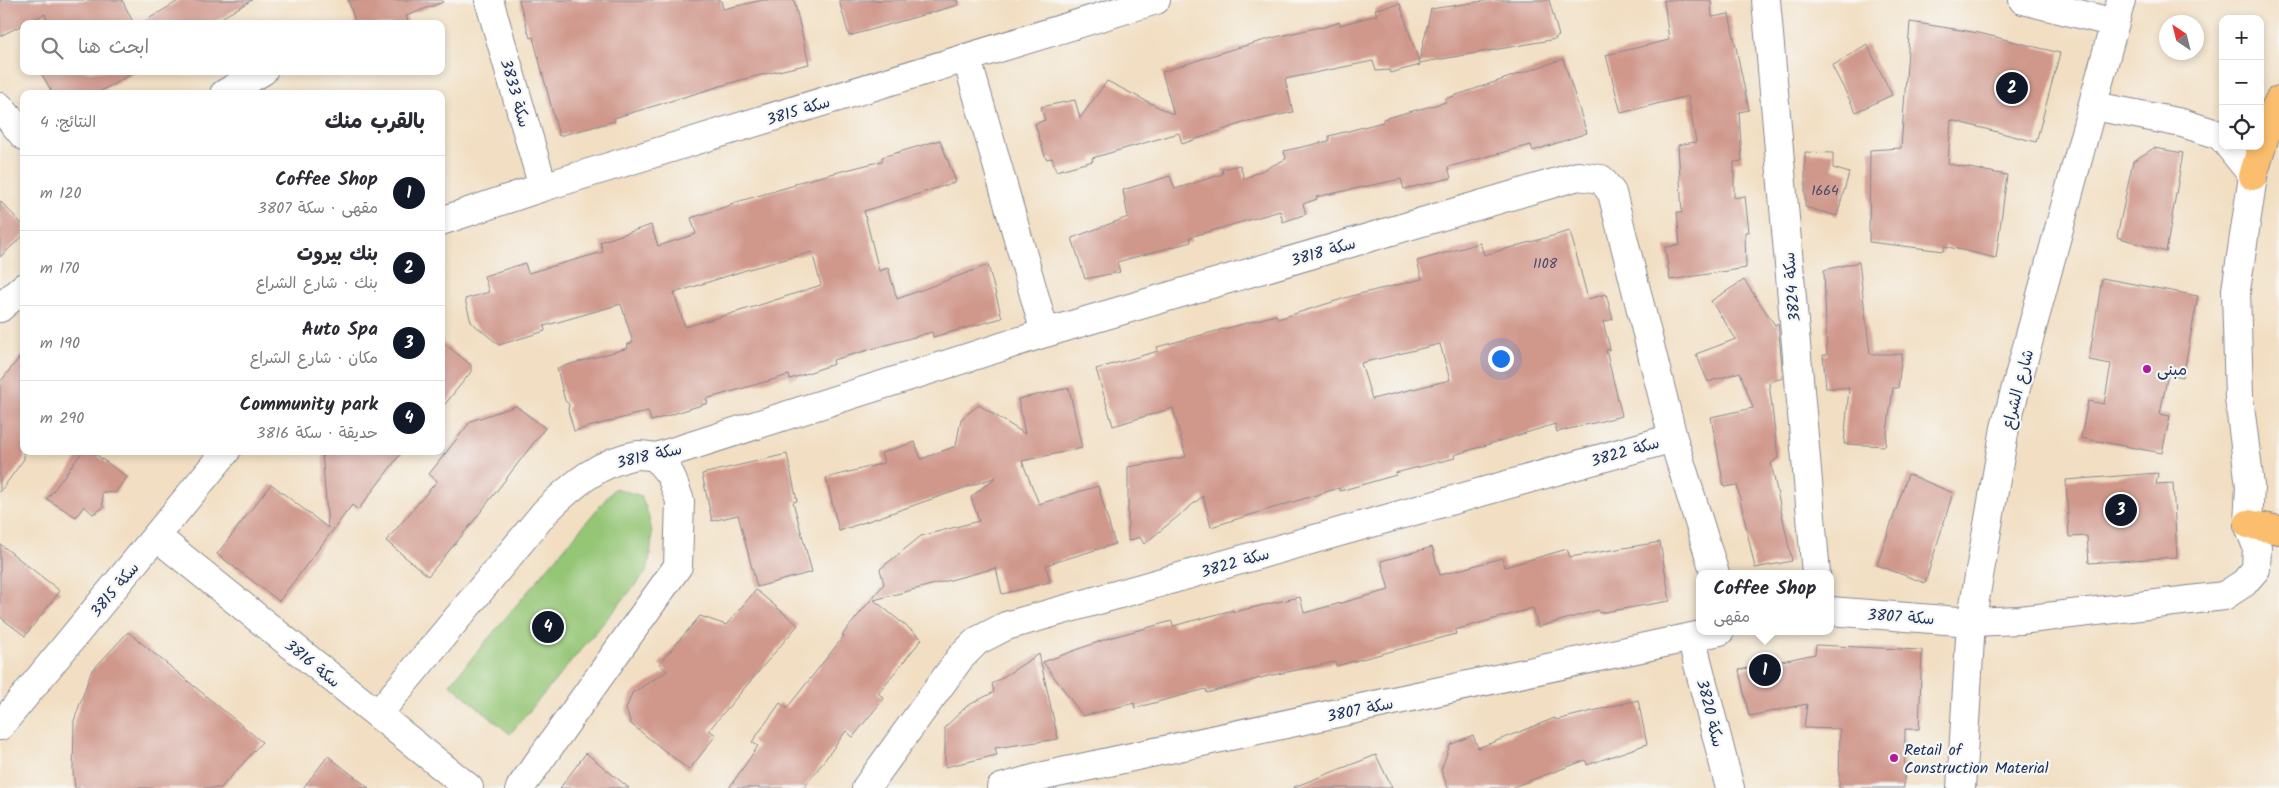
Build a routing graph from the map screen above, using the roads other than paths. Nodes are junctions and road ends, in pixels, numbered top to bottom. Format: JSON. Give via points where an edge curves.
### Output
{"nodes":[{"id":1,"x":489,"y":0,"type":"edge"},
{"id":2,"x":1156,"y":0,"type":"edge"},
{"id":3,"x":1766,"y":0,"type":"edge"},
{"id":4,"x":2023,"y":0,"type":"edge"},
{"id":5,"x":2118,"y":12,"type":"edge"},
{"id":6,"x":966,"y":59,"type":"junction"},
{"id":7,"x":256,"y":75,"type":"edge"},
{"id":8,"x":231,"y":90,"type":"edge"},
{"id":9,"x":2279,"y":100,"type":"edge"},
{"id":10,"x":2094,"y":106,"type":"junction"},
{"id":11,"x":0,"y":107,"type":"edge"},
{"id":12,"x":20,"y":131,"type":"edge"},
{"id":13,"x":2219,"y":135,"type":"edge"},
{"id":14,"x":2232,"y":150,"type":"edge"},
{"id":15,"x":2253,"y":176,"type":"junction"},
{"id":16,"x":543,"y":186,"type":"junction"},
{"id":17,"x":445,"y":220,"type":"edge"},
{"id":18,"x":20,"y":291,"type":"edge"},
{"id":19,"x":0,"y":308,"type":"edge"},
{"id":20,"x":1045,"y":333,"type":"junction"},
{"id":21,"x":1673,"y":438,"type":"junction"},
{"id":22,"x":223,"y":455,"type":"edge"},
{"id":23,"x":656,"y":457,"type":"junction"},
{"id":24,"x":2248,"y":524,"type":"junction"},
{"id":25,"x":2279,"y":530,"type":"edge"},
{"id":26,"x":157,"y":537,"type":"junction"},
{"id":27,"x":1714,"y":570,"type":"edge"},
{"id":28,"x":1816,"y":570,"type":"edge"},
{"id":29,"x":1834,"y":611,"type":"edge"},
{"id":30,"x":1971,"y":622,"type":"junction"},
{"id":31,"x":1701,"y":635,"type":"edge"},
{"id":32,"x":1691,"y":637,"type":"junction"},
{"id":33,"x":378,"y":714,"type":"junction"},
{"id":34,"x":0,"y":726,"type":"edge"},
{"id":35,"x":1050,"y":782,"type":"edge"},
{"id":36,"x":469,"y":788,"type":"edge"},
{"id":37,"x":520,"y":788,"type":"edge"},
{"id":38,"x":866,"y":788,"type":"edge"},
{"id":39,"x":1001,"y":788,"type":"edge"},
{"id":40,"x":1730,"y":788,"type":"edge"},
{"id":41,"x":1961,"y":788,"type":"edge"}],
"edges":[{"from":1,"to":16,"type":"street","name":"سكة 3833"},
{"from":2,"to":6,"type":"street","name":"سكة 3815"},
{"from":3,"to":28,"type":"street","name":"سكة 3824"},
{"from":4,"to":5,"type":"street"},
{"from":5,"to":10,"type":"street","name":"شارع الشراع"},
{"from":6,"to":16,"type":"street","name":"سكة 3815"},
{"from":6,"to":20,"type":"street"},
{"from":7,"to":8,"type":"street"},
{"from":9,"to":15,"type":"highway"},
{"from":10,"to":13,"type":"street","via":[[2182,123]]},
{"from":10,"to":30,"type":"street","name":"شارع الشراع","via":[[2006,428]]},
{"from":11,"to":12,"type":"street"},
{"from":14,"to":15,"type":"street"},
{"from":15,"to":24,"type":"street","via":[[2236,290],[2239,398],[2250,486]]},
{"from":16,"to":17,"type":"street","name":"سكة 3815"},
{"from":18,"to":19,"type":"street"},
{"from":20,"to":21,"type":"street","name":"سكة 3818","via":[[1578,176],[1601,179],[1612,193]]},
{"from":20,"to":23,"type":"street","name":"سكة 3818"},
{"from":21,"to":27,"type":"street"},
{"from":21,"to":38,"type":"street","name":"سكة 3822","via":[[1006,626],[977,641],[960,658]]},
{"from":22,"to":26,"type":"street","name":"سكة 3815"},
{"from":23,"to":33,"type":"street","name":"سكة 3818","via":[[637,455],[587,475],[566,490]]},
{"from":23,"to":37,"type":"street","via":[[671,476],[680,501],[678,566]]},
{"from":24,"to":25,"type":"highway"},
{"from":24,"to":30,"type":"street","name":"سكة 3807","via":[[2257,547],[2256,569],[2244,583],[2224,596],[2020,620]]},
{"from":26,"to":33,"type":"street","name":"سكة 3816"},
{"from":26,"to":34,"type":"street","name":"سكة 3815"},
{"from":29,"to":30,"type":"street","name":"سكة 3807"},
{"from":30,"to":41,"type":"street","name":"شارع الشراع"},
{"from":31,"to":32,"type":"street","name":"سكة 3807"},
{"from":32,"to":35,"type":"street","name":"سكة 3807"},
{"from":32,"to":40,"type":"street","name":"سكة 3820"},
{"from":33,"to":36,"type":"street","name":"سكة 3816"},
{"from":35,"to":39,"type":"street","name":"سكة 3807"}]}
